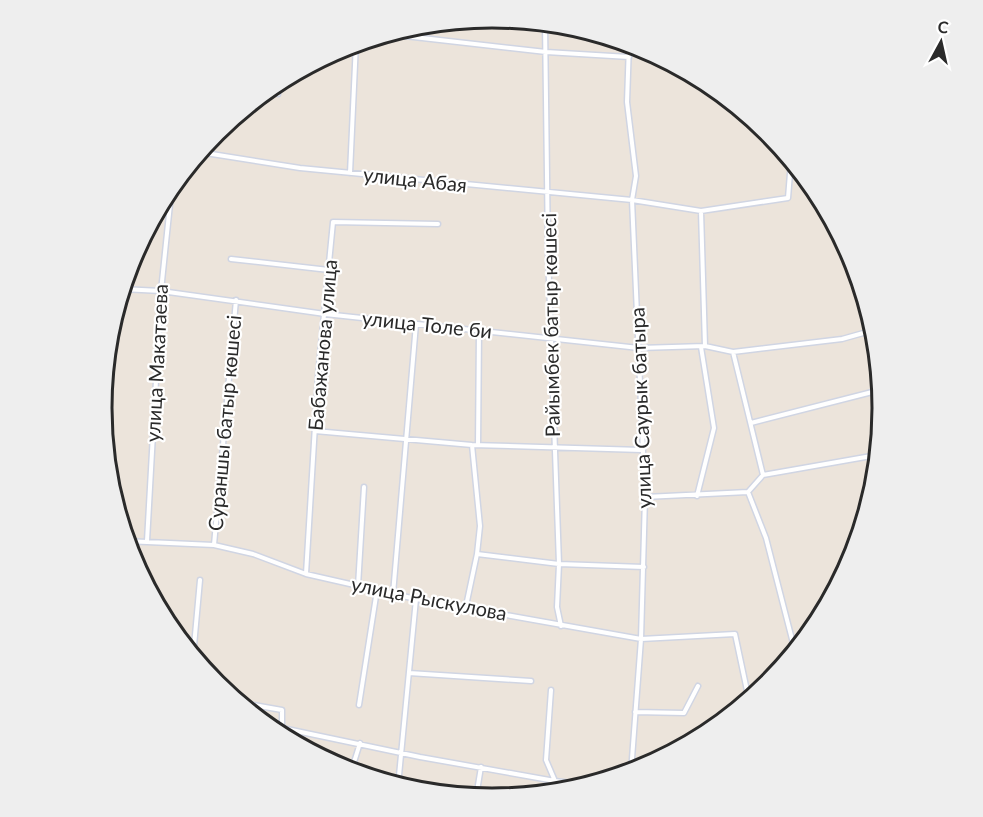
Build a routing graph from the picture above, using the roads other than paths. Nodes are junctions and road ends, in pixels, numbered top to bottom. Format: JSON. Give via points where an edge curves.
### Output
{"nodes":[{"id":1,"x":545,"y":33,"type":"edge"},
{"id":2,"x":413,"y":37,"type":"edge"},
{"id":3,"x":546,"y":52,"type":"junction"},
{"id":4,"x":356,"y":54,"type":"edge"},
{"id":5,"x":629,"y":57,"type":"joint"},
{"id":6,"x":210,"y":154,"type":"edge"},
{"id":7,"x":790,"y":173,"type":"edge"},
{"id":8,"x":350,"y":174,"type":"junction"},
{"id":9,"x":548,"y":194,"type":"junction"},
{"id":10,"x":632,"y":200,"type":"junction"},
{"id":11,"x":170,"y":206,"type":"edge"},
{"id":12,"x":701,"y":211,"type":"junction"},
{"id":13,"x":438,"y":224,"type":"dead end"},
{"id":14,"x":231,"y":259,"type":"dead end"},
{"id":15,"x":329,"y":270,"type":"junction"},
{"id":16,"x":131,"y":289,"type":"edge"},
{"id":17,"x":161,"y":291,"type":"junction"},
{"id":18,"x":236,"y":300,"type":"junction"},
{"id":19,"x":325,"y":314,"type":"junction"},
{"id":20,"x":416,"y":324,"type":"junction"},
{"id":21,"x":479,"y":330,"type":"junction"},
{"id":22,"x":864,"y":333,"type":"edge"},
{"id":23,"x":550,"y":337,"type":"junction"},
{"id":24,"x":703,"y":346,"type":"junction"},
{"id":25,"x":639,"y":348,"type":"junction"},
{"id":26,"x":733,"y":352,"type":"junction"},
{"id":27,"x":871,"y":392,"type":"edge"},
{"id":28,"x":751,"y":423,"type":"junction"},
{"id":29,"x":315,"y":431,"type":"junction"},
{"id":30,"x":406,"y":438,"type":"junction"},
{"id":31,"x":472,"y":445,"type":"junction"},
{"id":32,"x":478,"y":445,"type":"junction"},
{"id":33,"x":554,"y":447,"type":"junction"},
{"id":34,"x":642,"y":450,"type":"junction"},
{"id":35,"x":868,"y":457,"type":"edge"},
{"id":36,"x":763,"y":475,"type":"junction"},
{"id":37,"x":364,"y":487,"type":"dead end"},
{"id":38,"x":748,"y":492,"type":"junction"},
{"id":39,"x":697,"y":496,"type":"junction"},
{"id":40,"x":645,"y":497,"type":"junction"},
{"id":41,"x":147,"y":541,"type":"junction"},
{"id":42,"x":136,"y":542,"type":"edge"},
{"id":43,"x":214,"y":545,"type":"junction"},
{"id":44,"x":477,"y":554,"type":"junction"},
{"id":45,"x":559,"y":564,"type":"junction"},
{"id":46,"x":644,"y":567,"type":"junction"},
{"id":47,"x":306,"y":574,"type":"junction"},
{"id":48,"x":200,"y":580,"type":"dead end"},
{"id":49,"x":358,"y":586,"type":"junction"},
{"id":50,"x":377,"y":590,"type":"junction"},
{"id":51,"x":393,"y":594,"type":"junction"},
{"id":52,"x":416,"y":599,"type":"junction"},
{"id":53,"x":466,"y":606,"type":"junction"},
{"id":54,"x":561,"y":626,"type":"junction"},
{"id":55,"x":640,"y":639,"type":"junction"},
{"id":56,"x":792,"y":641,"type":"edge"},
{"id":57,"x":194,"y":645,"type":"edge"},
{"id":58,"x":409,"y":672,"type":"junction"},
{"id":59,"x":531,"y":681,"type":"dead end"},
{"id":60,"x":698,"y":686,"type":"dead end"},
{"id":61,"x":747,"y":689,"type":"edge"},
{"id":62,"x":551,"y":690,"type":"dead end"},
{"id":63,"x":254,"y":705,"type":"edge"},
{"id":64,"x":359,"y":705,"type":"dead end"},
{"id":65,"x":635,"y":712,"type":"junction"},
{"id":66,"x":282,"y":725,"type":"edge"},
{"id":67,"x":288,"y":729,"type":"edge"},
{"id":68,"x":360,"y":743,"type":"junction"},
{"id":69,"x":401,"y":752,"type":"junction"},
{"id":70,"x":632,"y":762,"type":"edge"},
{"id":71,"x":354,"y":763,"type":"edge"},
{"id":72,"x":481,"y":768,"type":"junction"},
{"id":73,"x":399,"y":777,"type":"edge"},
{"id":74,"x":555,"y":781,"type":"junction"},
{"id":75,"x":561,"y":782,"type":"edge"},
{"id":76,"x":478,"y":788,"type":"edge"}],
"edges":[{"from":1,"to":3,"type":"street","name":"Райымбек батыр көшесі"},
{"from":2,"to":3,"type":"street"},
{"from":3,"to":5,"type":"street"},
{"from":3,"to":9,"type":"street","name":"Райымбек батыр көшесі"},
{"from":4,"to":8,"type":"street"},
{"from":5,"to":10,"type":"street","name":"улица Саурык батыра","via":[[627,102],[636,176]]},
{"from":6,"to":8,"type":"street","name":"улица Абая"},
{"from":7,"to":12,"type":"street","name":"улица Абая","via":[[788,198]]},
{"from":8,"to":9,"type":"street","name":"улица Абая"},
{"from":9,"to":10,"type":"street","name":"улица Абая"},
{"from":9,"to":23,"type":"street","name":"Райымбек батыр көшесі"},
{"from":10,"to":12,"type":"street","name":"улица Абая"},
{"from":10,"to":25,"type":"street","name":"улица Саурык батыра"},
{"from":11,"to":17,"type":"street","name":"улица Макатаева"},
{"from":12,"to":24,"type":"street"},
{"from":13,"to":15,"type":"street","name":"Бабажанова улица","via":[[333,222]]},
{"from":14,"to":15,"type":"street"},
{"from":15,"to":19,"type":"street","name":"Бабажанова улица"},
{"from":16,"to":17,"type":"street","name":"улица Толе би"},
{"from":17,"to":18,"type":"street","name":"улица Толе би"},
{"from":17,"to":41,"type":"street","name":"улица Макатаева"},
{"from":18,"to":19,"type":"street","name":"улица Толе би"},
{"from":18,"to":43,"type":"street","name":"Сураншы батыр көшесі"},
{"from":19,"to":20,"type":"street","name":"улица Толе би"},
{"from":19,"to":29,"type":"street","name":"Бабажанова улица"},
{"from":20,"to":21,"type":"street","name":"улица Толе би"},
{"from":20,"to":30,"type":"street"},
{"from":21,"to":23,"type":"street","name":"улица Толе би"},
{"from":21,"to":32,"type":"street"},
{"from":22,"to":26,"type":"street","name":"улица Толе би"},
{"from":23,"to":25,"type":"street","name":"улица Толе би"},
{"from":23,"to":33,"type":"street","name":"Райымбек батыр көшесі"},
{"from":24,"to":25,"type":"street","name":"улица Толе би"},
{"from":24,"to":26,"type":"street","name":"улица Толе би"},
{"from":24,"to":39,"type":"street","via":[[714,428]]},
{"from":25,"to":34,"type":"street","name":"улица Саурык батыра"},
{"from":26,"to":28,"type":"street"},
{"from":27,"to":28,"type":"street"},
{"from":28,"to":36,"type":"street"},
{"from":29,"to":30,"type":"street"},
{"from":29,"to":47,"type":"street","name":"Бабажанова улица"},
{"from":30,"to":31,"type":"street"},
{"from":30,"to":51,"type":"street"},
{"from":31,"to":32,"type":"street"},
{"from":31,"to":44,"type":"street","via":[[480,526]]},
{"from":32,"to":33,"type":"street"},
{"from":33,"to":34,"type":"street"},
{"from":33,"to":45,"type":"street","name":"Райымбек батыр көшесі"},
{"from":34,"to":40,"type":"street","name":"улица Саурык батыра"},
{"from":35,"to":36,"type":"street"},
{"from":36,"to":38,"type":"street"},
{"from":37,"to":49,"type":"street"},
{"from":38,"to":39,"type":"street"},
{"from":38,"to":56,"type":"street","via":[[766,538]]},
{"from":39,"to":40,"type":"street"},
{"from":40,"to":46,"type":"street","name":"улица Саурык батыра"},
{"from":41,"to":42,"type":"street","name":"улица Рыскулова"},
{"from":41,"to":43,"type":"street","name":"улица Рыскулова"},
{"from":43,"to":47,"type":"street","name":"улица Рыскулова","via":[[253,554]]},
{"from":44,"to":45,"type":"street"},
{"from":44,"to":53,"type":"street"},
{"from":45,"to":46,"type":"street"},
{"from":45,"to":54,"type":"street","name":"Райымбек батыр көшесі","via":[[557,607]]},
{"from":46,"to":55,"type":"street","name":"улица Саурык батыра"},
{"from":47,"to":49,"type":"street","name":"улица Рыскулова"},
{"from":48,"to":57,"type":"street"},
{"from":49,"to":50,"type":"street","name":"улица Рыскулова"},
{"from":50,"to":51,"type":"street","name":"улица Рыскулова"},
{"from":50,"to":64,"type":"street"},
{"from":51,"to":52,"type":"street","name":"улица Рыскулова"},
{"from":52,"to":53,"type":"street","name":"улица Рыскулова"},
{"from":52,"to":58,"type":"street"},
{"from":53,"to":54,"type":"street","name":"улица Рыскулова"},
{"from":54,"to":55,"type":"street","name":"улица Рыскулова"},
{"from":55,"to":61,"type":"street","name":"улица Рыскулова","via":[[735,634]]},
{"from":55,"to":65,"type":"street","name":"улица Саурык батыра"},
{"from":58,"to":59,"type":"street"},
{"from":58,"to":69,"type":"street"},
{"from":60,"to":65,"type":"street","via":[[684,713]]},
{"from":62,"to":74,"type":"street","via":[[546,760]]},
{"from":63,"to":66,"type":"street","via":[[282,710]]},
{"from":65,"to":70,"type":"street","name":"улица Саурык батыра"},
{"from":67,"to":68,"type":"street"},
{"from":68,"to":69,"type":"street"},
{"from":68,"to":71,"type":"street"},
{"from":69,"to":72,"type":"street"},
{"from":69,"to":73,"type":"street"},
{"from":72,"to":74,"type":"street"},
{"from":72,"to":76,"type":"street"},
{"from":74,"to":75,"type":"street"}]}
